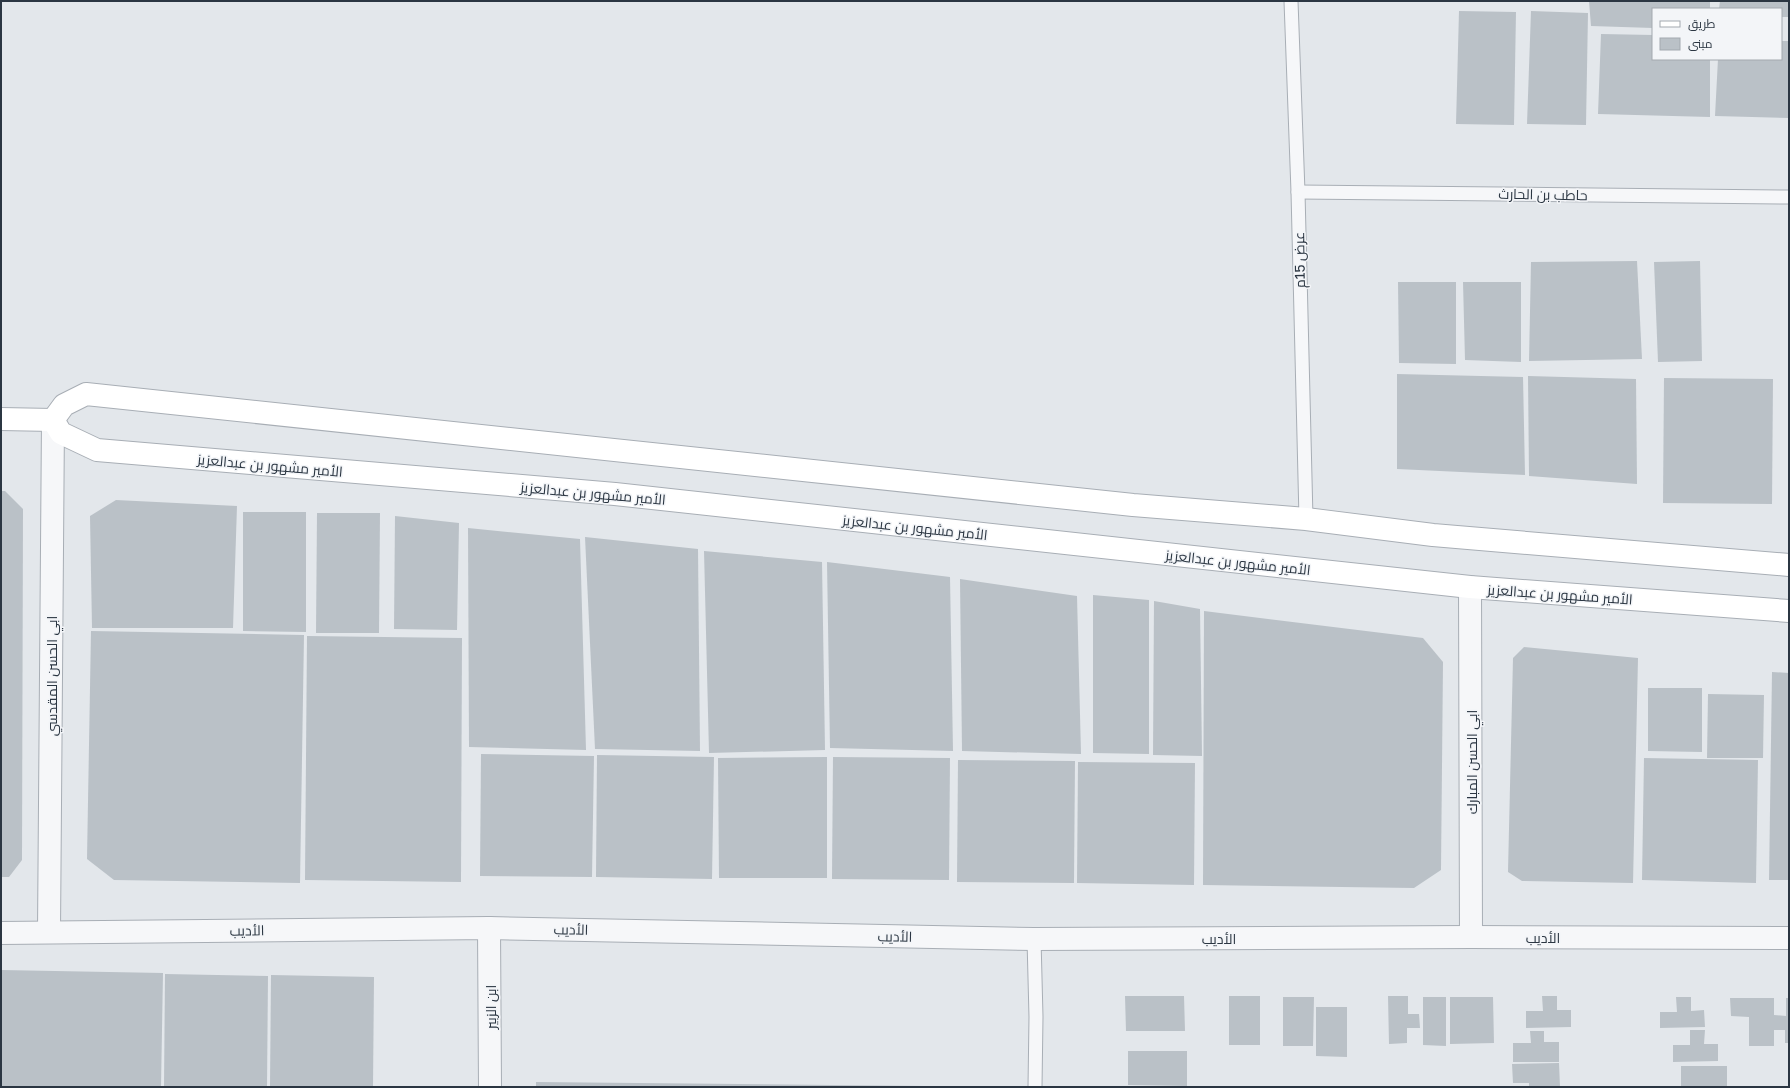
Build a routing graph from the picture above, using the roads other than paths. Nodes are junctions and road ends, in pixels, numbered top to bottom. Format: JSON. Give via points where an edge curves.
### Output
{"nodes":[{"id":1,"x":1291,"y":1,"type":"edge"},
{"id":2,"x":1298,"y":192,"type":"junction"},
{"id":3,"x":1789,"y":197,"type":"edge"},
{"id":4,"x":1,"y":419,"type":"edge"},
{"id":5,"x":53,"y":420,"type":"junction"},
{"id":6,"x":1306,"y":520,"type":"junction"},
{"id":7,"x":1789,"y":565,"type":"edge"},
{"id":8,"x":1470,"y":587,"type":"junction"},
{"id":9,"x":1789,"y":611,"type":"edge"},
{"id":10,"x":489,"y":928,"type":"junction"},
{"id":11,"x":49,"y":932,"type":"junction"},
{"id":12,"x":1,"y":933,"type":"edge"},
{"id":13,"x":1471,"y":937,"type":"junction"},
{"id":14,"x":1789,"y":938,"type":"edge"},
{"id":15,"x":1034,"y":939,"type":"junction"},
{"id":16,"x":490,"y":1087,"type":"edge"},
{"id":17,"x":1035,"y":1087,"type":"edge"}],
"edges":[{"from":1,"to":2,"type":"lane","name":"عرض 15م"},
{"from":2,"to":3,"type":"lane","name":"حاطب بن الحارث"},
{"from":2,"to":6,"type":"lane","name":"عرض 15م"},
{"from":4,"to":5,"type":"street"},
{"from":5,"to":6,"type":"street","via":[[64,405],[86,394],[1133,505]]},
{"from":5,"to":8,"type":"street","name":"الأمير مشهور بن عبدالعزيز","via":[[61,433],[97,450],[615,494]]},
{"from":5,"to":11,"type":"street","name":"ابي الحسن المقدسي"},
{"from":6,"to":7,"type":"street","via":[[1433,535]]},
{"from":8,"to":9,"type":"street","name":"الأمير مشهور بن عبدالعزيز"},
{"from":8,"to":13,"type":"street","name":"ابي الحسن المبارك"},
{"from":10,"to":11,"type":"street","name":"الأديب"},
{"from":10,"to":15,"type":"street","name":"الأديب"},
{"from":10,"to":16,"type":"street","name":"ابن الزبير"},
{"from":11,"to":12,"type":"street","name":"الأديب"},
{"from":13,"to":14,"type":"street","name":"الأديب"},
{"from":13,"to":15,"type":"street","name":"الأديب"},
{"from":15,"to":17,"type":"lane"}]}
